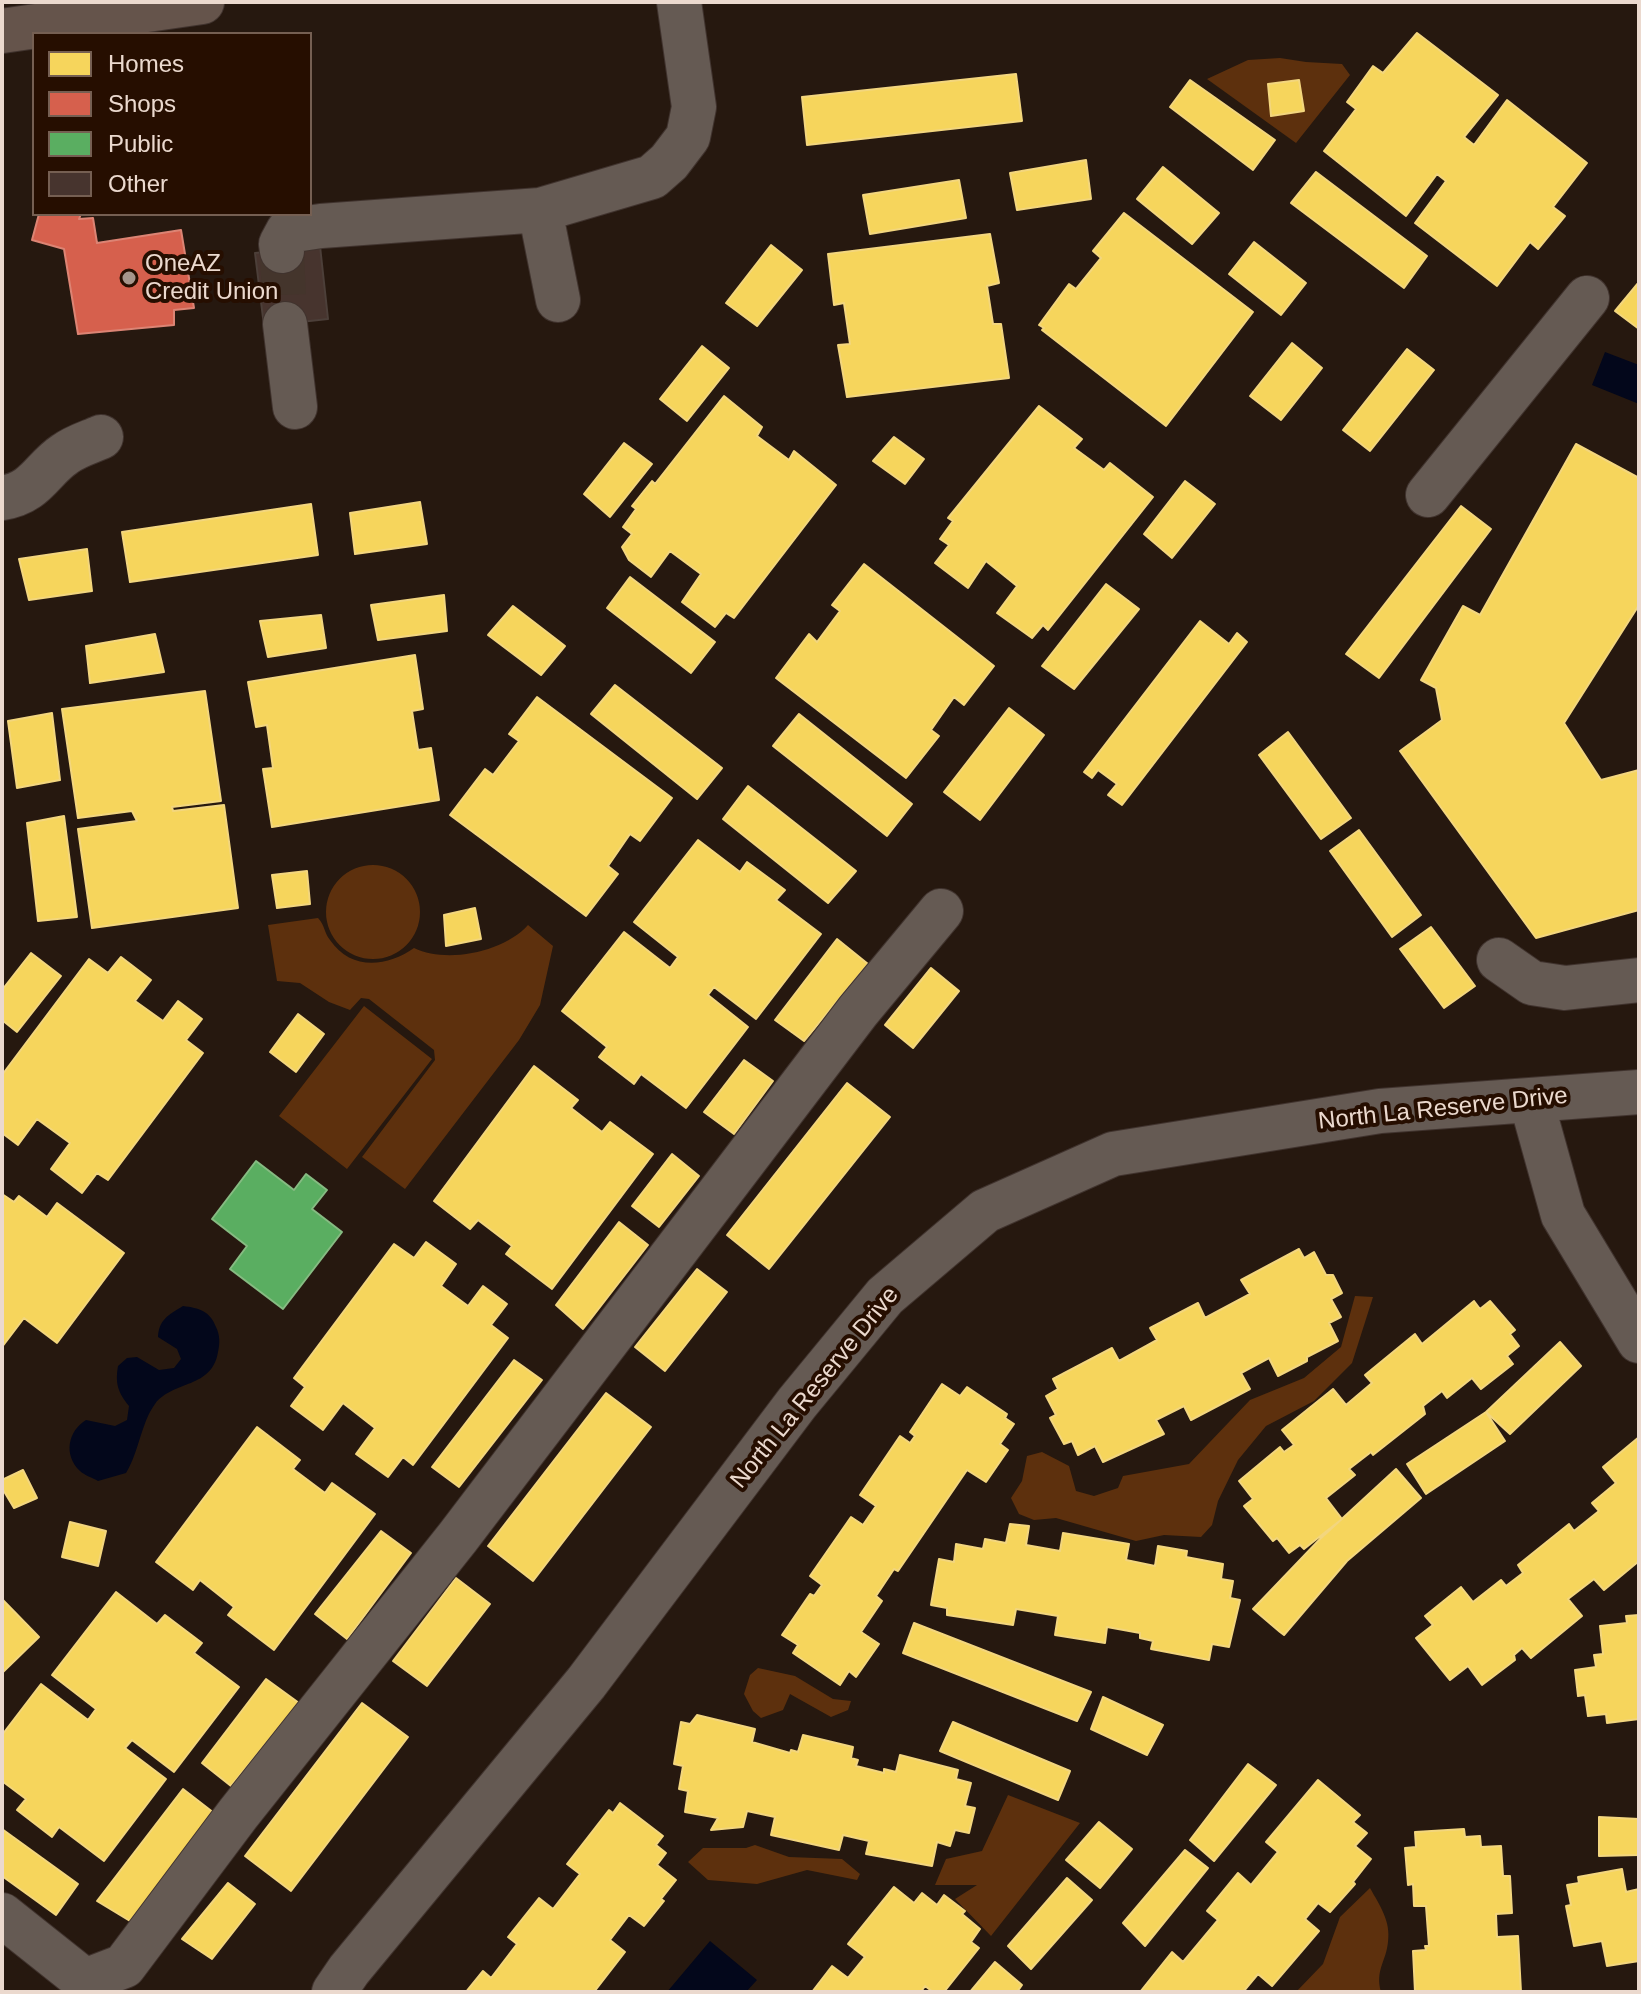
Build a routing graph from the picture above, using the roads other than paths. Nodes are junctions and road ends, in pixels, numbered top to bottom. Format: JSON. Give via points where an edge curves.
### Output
{"nodes":[{"id":1,"x":202,"y":2,"type":"edge"},
{"id":2,"x":679,"y":2,"type":"edge"},
{"id":3,"x":2,"y":31,"type":"edge"},
{"id":4,"x":540,"y":210,"type":"junction"},
{"id":5,"x":282,"y":251,"type":"dead end"},
{"id":6,"x":1587,"y":298,"type":"dead end"},
{"id":7,"x":558,"y":300,"type":"dead end"},
{"id":8,"x":285,"y":324,"type":"tunnel mouth"},
{"id":9,"x":295,"y":407,"type":"dead end"},
{"id":10,"x":101,"y":437,"type":"dead end"},
{"id":11,"x":1428,"y":495,"type":"dead end"},
{"id":12,"x":2,"y":498,"type":"edge"},
{"id":13,"x":941,"y":911,"type":"dead end"},
{"id":14,"x":1499,"y":960,"type":"dead end"},
{"id":15,"x":1639,"y":980,"type":"edge"},
{"id":16,"x":1639,"y":1092,"type":"edge"},
{"id":17,"x":1531,"y":1100,"type":"junction"},
{"id":18,"x":1639,"y":1341,"type":"edge"},
{"id":19,"x":2,"y":1915,"type":"edge"},
{"id":20,"x":334,"y":1992,"type":"edge"}],
"edges":[{"from":1,"to":3,"type":"highway"},
{"from":2,"to":4,"type":"street","via":[[694,107],[688,137],[652,177]]},
{"from":4,"to":5,"type":"street","via":[[288,231]]},
{"from":4,"to":7,"type":"street"},
{"from":6,"to":11,"type":"street"},
{"from":8,"to":9,"type":"street"},
{"from":10,"to":12,"type":"street","via":[[64,454],[37,483]]},
{"from":13,"to":19,"type":"street","via":[[858,1011],[124,1966],[85,1981]]},
{"from":14,"to":15,"type":"street","via":[[1532,983],[1565,988]]},
{"from":16,"to":17,"type":"street","name":"North La Reserve Drive"},
{"from":17,"to":18,"type":"street","via":[[1563,1215]]},
{"from":17,"to":20,"type":"street","name":"North La Reserve Drive","via":[[1380,1111],[1113,1154],[985,1211],[885,1296],[797,1403],[586,1683]]}]}
